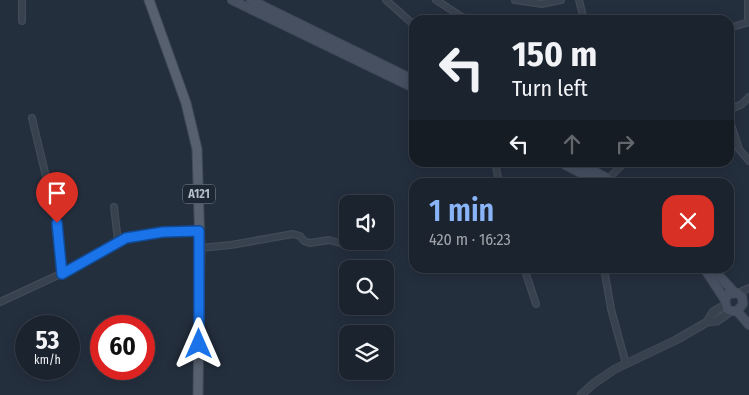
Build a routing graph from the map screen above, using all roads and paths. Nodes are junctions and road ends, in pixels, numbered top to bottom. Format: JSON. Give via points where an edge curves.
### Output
{"nodes":[{"id":1,"x":22,"y":0,"type":"edge"},
{"id":2,"x":149,"y":0,"type":"edge"},
{"id":3,"x":232,"y":0,"type":"edge"},
{"id":4,"x":250,"y":0,"type":"edge"},
{"id":5,"x":386,"y":0,"type":"edge"},
{"id":6,"x":436,"y":0,"type":"edge"},
{"id":7,"x":515,"y":0,"type":"edge"},
{"id":8,"x":561,"y":0,"type":"edge"},
{"id":9,"x":580,"y":0,"type":"edge"},
{"id":10,"x":748,"y":0,"type":"edge"},
{"id":11,"x":459,"y":15,"type":"edge"},
{"id":12,"x":583,"y":15,"type":"edge"},
{"id":13,"x":22,"y":21,"type":"dead end"},
{"id":14,"x":409,"y":21,"type":"edge"},
{"id":15,"x":749,"y":22,"type":"edge"},
{"id":16,"x":734,"y":26,"type":"edge"},
{"id":17,"x":409,"y":78,"type":"edge"},
{"id":18,"x":409,"y":86,"type":"edge"},
{"id":19,"x":749,"y":97,"type":"edge"},
{"id":20,"x":734,"y":108,"type":"edge"},
{"id":21,"x":32,"y":118,"type":"dead end"},
{"id":22,"x":734,"y":134,"type":"edge"},
{"id":23,"x":749,"y":161,"type":"edge"},
{"id":24,"x":568,"y":167,"type":"edge"},
{"id":25,"x":586,"y":167,"type":"edge"},
{"id":26,"x":621,"y":167,"type":"edge"},
{"id":27,"x":584,"y":178,"type":"edge"},
{"id":28,"x":606,"y":178,"type":"edge"},
{"id":29,"x":613,"y":178,"type":"edge"},
{"id":30,"x":114,"y":207,"type":"dead end"},
{"id":31,"x":199,"y":231,"type":"junction"},
{"id":32,"x":118,"y":241,"type":"junction"},
{"id":33,"x":339,"y":242,"type":"edge"},
{"id":34,"x":200,"y":248,"type":"junction"},
{"id":35,"x":526,"y":273,"type":"edge"},
{"id":36,"x":605,"y":273,"type":"edge"},
{"id":37,"x":707,"y":273,"type":"edge"},
{"id":38,"x":717,"y":273,"type":"edge"},
{"id":39,"x":62,"y":274,"type":"junction"},
{"id":40,"x":749,"y":288,"type":"edge"},
{"id":41,"x":736,"y":292,"type":"junction"},
{"id":42,"x":745,"y":301,"type":"edge"},
{"id":43,"x":0,"y":302,"type":"edge"},
{"id":44,"x":725,"y":302,"type":"junction"},
{"id":45,"x":536,"y":304,"type":"dead end"},
{"id":46,"x":734,"y":311,"type":"junction"},
{"id":47,"x":749,"y":312,"type":"edge"},
{"id":48,"x":707,"y":322,"type":"junction"},
{"id":49,"x":749,"y":325,"type":"edge"},
{"id":50,"x":626,"y":364,"type":"junction"},
{"id":51,"x":198,"y":395,"type":"edge"},
{"id":52,"x":581,"y":395,"type":"edge"}],
"edges":[{"from":1,"to":13,"type":"street"},
{"from":2,"to":31,"type":"main road","number":"A121","via":[[193,128],[197,149]]},
{"from":3,"to":18,"type":"main road"},
{"from":4,"to":17,"type":"main road"},
{"from":5,"to":14,"type":"street"},
{"from":6,"to":11,"type":"street"},
{"from":7,"to":8,"type":"street","via":[[542,4]]},
{"from":9,"to":12,"type":"street"},
{"from":10,"to":15,"type":"street"},
{"from":15,"to":16,"type":"street"},
{"from":19,"to":20,"type":"street"},
{"from":21,"to":39,"type":"street","via":[[57,223]]},
{"from":22,"to":23,"type":"street","via":[[739,149]]},
{"from":24,"to":27,"type":"main road"},
{"from":25,"to":28,"type":"main road"},
{"from":26,"to":29,"type":"street"},
{"from":30,"to":32,"type":"street"},
{"from":31,"to":32,"type":"street","via":[[142,234]]},
{"from":31,"to":34,"type":"main road","number":"A121"},
{"from":32,"to":39,"type":"street"},
{"from":33,"to":34,"type":"street","via":[[310,243],[293,234]]},
{"from":34,"to":51,"type":"main road","number":"A121"},
{"from":35,"to":45,"type":"street"},
{"from":36,"to":50,"type":"street"},
{"from":37,"to":44,"type":"main road"},
{"from":38,"to":41,"type":"main road"},
{"from":39,"to":43,"type":"street"},
{"from":40,"to":41,"type":"street"},
{"from":41,"to":42,"type":"main road"},
{"from":41,"to":44,"type":"main road","via":[[728,294]]},
{"from":42,"to":46,"type":"main road"},
{"from":42,"to":47,"type":"main road"},
{"from":44,"to":46,"type":"main road","via":[[727,309]]},
{"from":44,"to":48,"type":"street"},
{"from":46,"to":48,"type":"street","via":[[717,321]]},
{"from":46,"to":49,"type":"main road"},
{"from":48,"to":50,"type":"street"},
{"from":50,"to":52,"type":"street","via":[[604,376]]}]}
